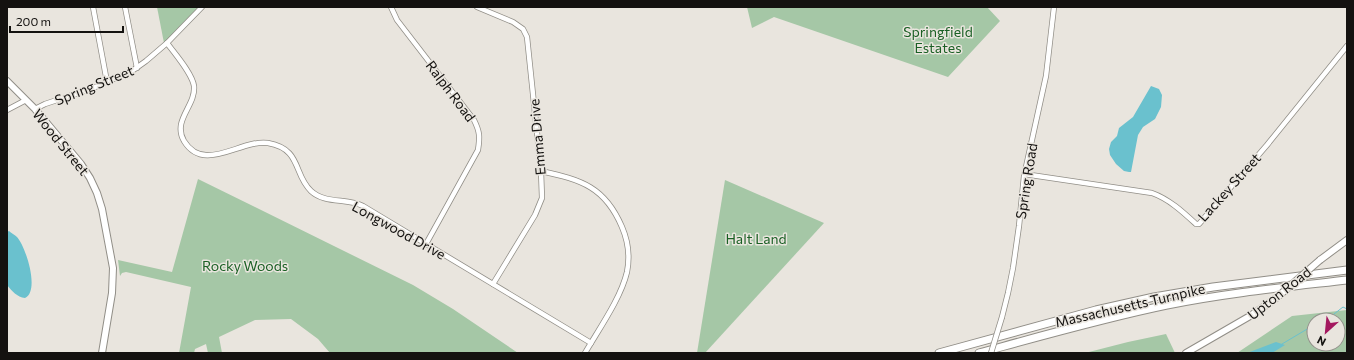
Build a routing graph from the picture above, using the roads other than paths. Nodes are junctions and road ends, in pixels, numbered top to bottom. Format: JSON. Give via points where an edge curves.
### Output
{"nodes":[{"id":1,"x":93,"y":7,"type":"edge"},
{"id":2,"x":125,"y":7,"type":"edge"},
{"id":3,"x":202,"y":7,"type":"edge"},
{"id":4,"x":391,"y":7,"type":"edge"},
{"id":5,"x":477,"y":7,"type":"edge"},
{"id":6,"x":1054,"y":7,"type":"edge"},
{"id":7,"x":167,"y":43,"type":"junction"},
{"id":8,"x":1347,"y":46,"type":"edge"},
{"id":9,"x":136,"y":68,"type":"junction"},
{"id":10,"x":7,"y":81,"type":"edge"},
{"id":11,"x":107,"y":82,"type":"junction"},
{"id":12,"x":26,"y":100,"type":"junction"},
{"id":13,"x":35,"y":109,"type":"junction"},
{"id":14,"x":7,"y":110,"type":"edge"},
{"id":15,"x":542,"y":172,"type":"junction"},
{"id":16,"x":1024,"y":174,"type":"junction"},
{"id":17,"x":1347,"y":240,"type":"edge"},
{"id":18,"x":426,"y":244,"type":"junction"},
{"id":19,"x":1347,"y":270,"type":"edge"},
{"id":20,"x":1347,"y":280,"type":"edge"},
{"id":21,"x":493,"y":284,"type":"junction"},
{"id":22,"x":591,"y":343,"type":"junction"},
{"id":23,"x":102,"y":353,"type":"edge"},
{"id":24,"x":585,"y":353,"type":"edge"},
{"id":25,"x":939,"y":353,"type":"edge"},
{"id":26,"x":979,"y":353,"type":"edge"},
{"id":27,"x":991,"y":353,"type":"edge"},
{"id":28,"x":1186,"y":353,"type":"edge"}],
"edges":[{"from":1,"to":11,"type":"street"},
{"from":2,"to":9,"type":"street"},
{"from":3,"to":7,"type":"street","name":"Spring Street"},
{"from":4,"to":18,"type":"street","name":"Ralph Road","via":[[397,20],[479,130],[478,150]]},
{"from":5,"to":15,"type":"street","name":"Emma Drive","via":[[513,22],[523,29],[527,38]]},
{"from":6,"to":16,"type":"street","name":"Spring Road","via":[[1046,76]]},
{"from":7,"to":9,"type":"street","name":"Spring Street"},
{"from":7,"to":18,"type":"street","name":"Longwood Drive","via":[[194,84],[193,95],[182,118],[181,129],[188,147],[200,155],[208,156],[255,144],[277,146],[293,157],[306,186],[314,194],[355,202]]},
{"from":8,"to":16,"type":"street","name":"Lackey Street","via":[[1199,224],[1152,193]]},
{"from":9,"to":11,"type":"street","name":"Spring Street"},
{"from":10,"to":12,"type":"main road","name":"Wood Street"},
{"from":11,"to":13,"type":"street","name":"Spring Street"},
{"from":12,"to":13,"type":"main road","name":"Wood Street"},
{"from":12,"to":14,"type":"street"},
{"from":13,"to":23,"type":"main road","name":"Wood Street","via":[[86,170],[102,210],[113,276]]},
{"from":15,"to":21,"type":"street","name":"Emma Drive","via":[[542,198],[535,215]]},
{"from":15,"to":22,"type":"street","via":[[566,176],[592,187],[616,212],[626,235],[629,257],[627,272],[610,310]]},
{"from":16,"to":27,"type":"street","name":"Spring Road","bridge":true,"via":[[1013,268]]},
{"from":17,"to":28,"type":"main road","name":"Upton Road","bridge":true,"via":[[1275,299]]},
{"from":18,"to":21,"type":"street","name":"Longwood Drive"},
{"from":19,"to":25,"type":"highway","name":"Massachusetts Turnpike","via":[[1154,297]]},
{"from":20,"to":26,"type":"highway","name":"Massachusetts Turnpike","via":[[1162,306]]},
{"from":21,"to":22,"type":"street","name":"Longwood Drive"},
{"from":22,"to":24,"type":"street"}]}
